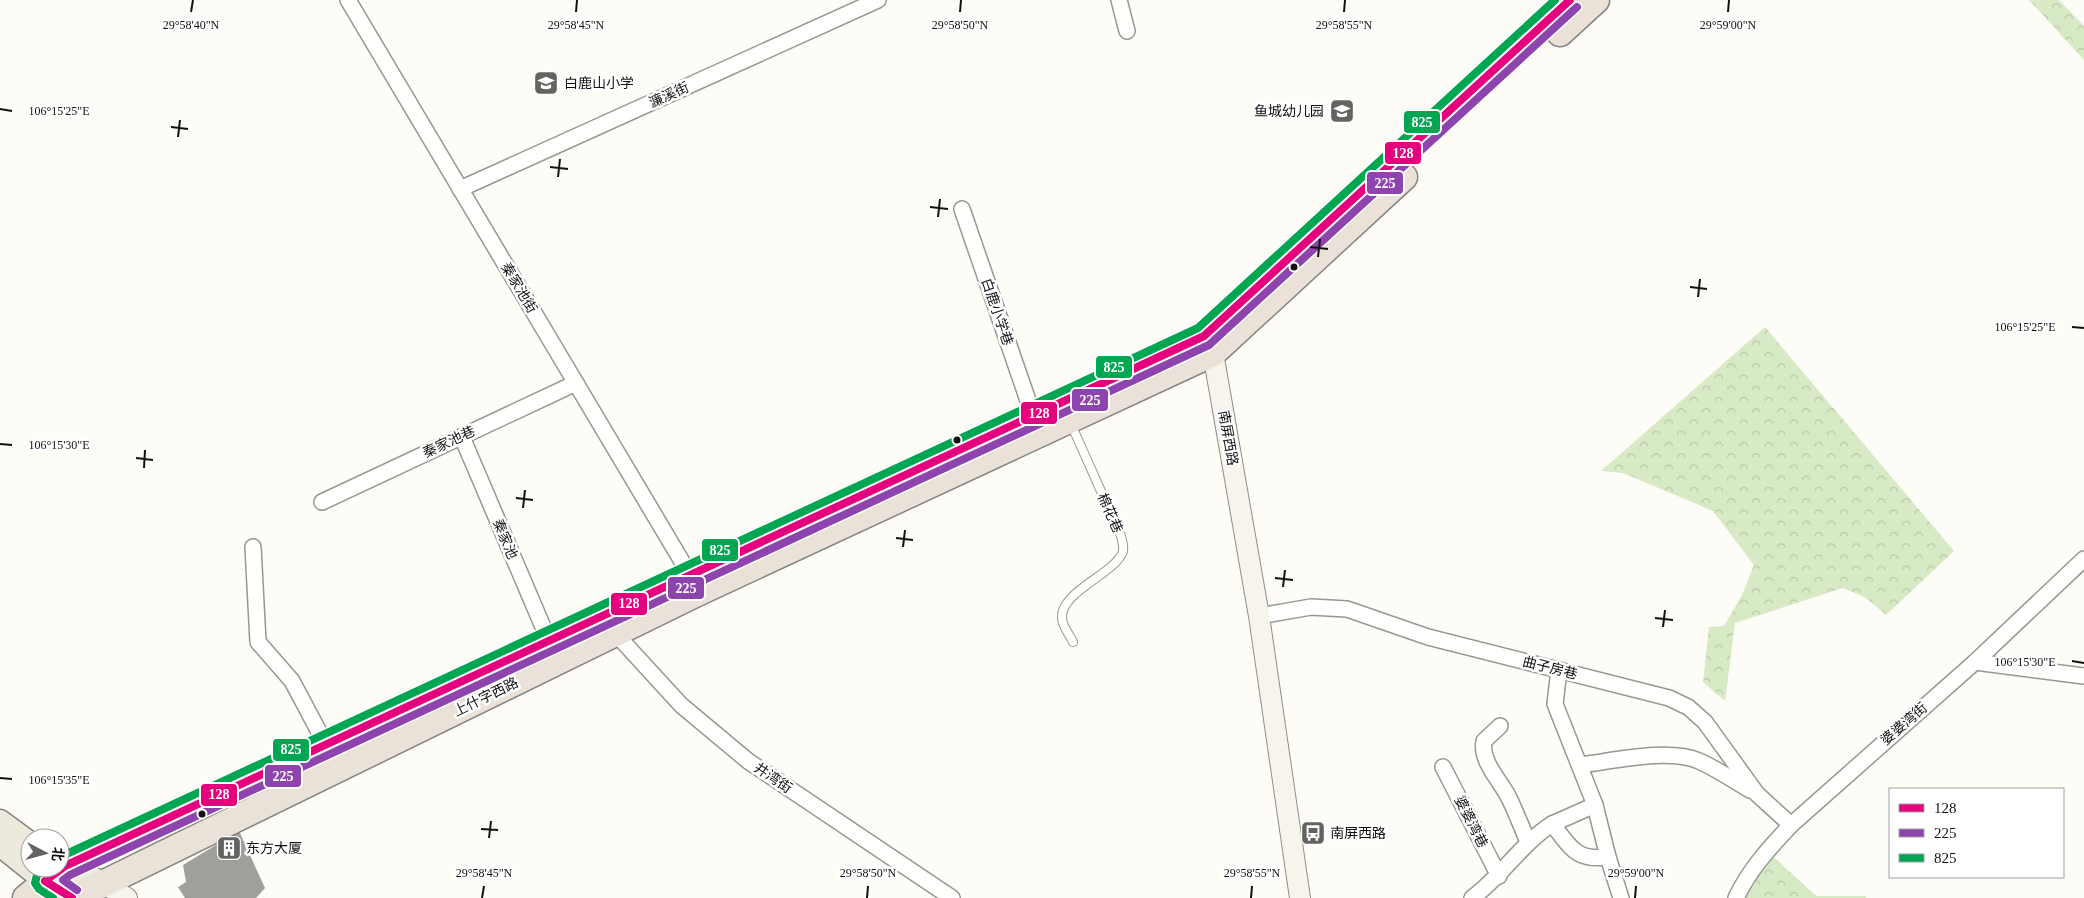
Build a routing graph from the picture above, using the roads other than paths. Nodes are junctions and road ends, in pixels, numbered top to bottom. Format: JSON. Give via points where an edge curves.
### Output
{"nodes":[{"id":1,"x":348,"y":0,"type":"edge"},
{"id":2,"x":878,"y":0,"type":"edge"},
{"id":3,"x":1119,"y":0,"type":"edge"},
{"id":4,"x":1570,"y":0,"type":"edge"},
{"id":5,"x":1596,"y":0,"type":"edge"},
{"id":6,"x":1127,"y":31,"type":"dead end"},
{"id":7,"x":460,"y":189,"type":"junction"},
{"id":8,"x":962,"y":209,"type":"dead end"},
{"id":9,"x":1209,"y":344,"type":"junction"},
{"id":10,"x":576,"y":383,"type":"junction"},
{"id":11,"x":1033,"y":416,"type":"junction"},
{"id":12,"x":1069,"y":420,"type":"junction"},
{"id":13,"x":462,"y":437,"type":"junction"},
{"id":14,"x":322,"y":502,"type":"dead end"},
{"id":15,"x":253,"y":547,"type":"dead end"},
{"id":16,"x":2084,"y":559,"type":"edge"},
{"id":17,"x":690,"y":575,"type":"junction"},
{"id":18,"x":1259,"y":616,"type":"junction"},
{"id":19,"x":615,"y":633,"type":"junction"},
{"id":20,"x":549,"y":641,"type":"junction"},
{"id":21,"x":1073,"y":642,"type":"dead end"},
{"id":22,"x":1975,"y":662,"type":"junction"},
{"id":23,"x":1560,"y":670,"type":"junction"},
{"id":24,"x":2084,"y":676,"type":"edge"},
{"id":25,"x":1500,"y":726,"type":"dead end"},
{"id":26,"x":326,"y":745,"type":"junction"},
{"id":27,"x":1580,"y":765,"type":"junction"},
{"id":28,"x":1443,"y":768,"type":"dead end"},
{"id":29,"x":1758,"y":794,"type":"junction"},
{"id":30,"x":1595,"y":805,"type":"junction"},
{"id":31,"x":0,"y":821,"type":"edge"},
{"id":32,"x":1552,"y":824,"type":"junction"},
{"id":33,"x":1790,"y":825,"type":"junction"},
{"id":34,"x":20,"y":836,"type":"edge"},
{"id":35,"x":1528,"y":842,"type":"junction"},
{"id":36,"x":0,"y":845,"type":"edge"},
{"id":37,"x":20,"y":854,"type":"edge"},
{"id":38,"x":1608,"y":857,"type":"junction"},
{"id":39,"x":70,"y":864,"type":"edge"},
{"id":40,"x":70,"y":873,"type":"edge"},
{"id":41,"x":1499,"y":876,"type":"junction"},
{"id":42,"x":48,"y":878,"type":"edge"},
{"id":43,"x":62,"y":878,"type":"edge"},
{"id":44,"x":103,"y":882,"type":"junction"},
{"id":45,"x":26,"y":898,"type":"edge"},
{"id":46,"x":73,"y":898,"type":"edge"},
{"id":47,"x":127,"y":898,"type":"edge"},
{"id":48,"x":952,"y":898,"type":"edge"},
{"id":49,"x":1300,"y":898,"type":"edge"},
{"id":50,"x":1472,"y":898,"type":"edge"},
{"id":51,"x":1620,"y":898,"type":"edge"},
{"id":52,"x":1736,"y":898,"type":"edge"}],
"edges":[{"from":1,"to":7,"type":"street","name":"秦家池街"},
{"from":2,"to":7,"type":"street","name":"濂溪街"},
{"from":3,"to":6,"type":"street"},
{"from":4,"to":9,"type":"highway","name":"上什字西路"},
{"from":5,"to":9,"type":"highway","name":"上什字西路"},
{"from":7,"to":10,"type":"street","name":"秦家池街"},
{"from":8,"to":11,"type":"street","name":"白鹿小学巷"},
{"from":9,"to":11,"type":"highway","name":"上什字西路"},
{"from":9,"to":12,"type":"highway","name":"上什字西路"},
{"from":9,"to":18,"type":"street","name":"南屏西路"},
{"from":10,"to":13,"type":"street","name":"秦家池巷"},
{"from":10,"to":17,"type":"street","name":"秦家池街"},
{"from":11,"to":17,"type":"highway","name":"上什字西路"},
{"from":12,"to":19,"type":"highway","name":"上什字西路"},
{"from":12,"to":21,"type":"lane","name":"棉花巷","via":[[1121,536],[1123,551],[1119,559],[1083,587],[1062,611],[1062,620]]},
{"from":13,"to":14,"type":"street","name":"秦家池巷"},
{"from":13,"to":20,"type":"street","name":"秦家池"},
{"from":15,"to":26,"type":"street","via":[[258,642],[292,681]]},
{"from":16,"to":22,"type":"street","name":"婆婆湾街"},
{"from":17,"to":20,"type":"highway","name":"上什字西路"},
{"from":18,"to":23,"type":"street","name":"曲子房巷","via":[[1312,607],[1347,609],[1428,637]]},
{"from":18,"to":49,"type":"street","name":"南屏西路"},
{"from":19,"to":44,"type":"highway","name":"上什字西路"},
{"from":19,"to":48,"type":"street","name":"井湾街","via":[[681,705],[748,761]]},
{"from":20,"to":26,"type":"highway","name":"上什字西路"},
{"from":22,"to":24,"type":"street"},
{"from":22,"to":33,"type":"street","name":"婆婆湾街"},
{"from":23,"to":27,"type":"street","via":[[1554,704]]},
{"from":23,"to":29,"type":"street","name":"曲子房巷","via":[[1669,698],[1688,707],[1705,722]]},
{"from":25,"to":35,"type":"street","via":[[1484,741],[1484,753],[1509,797]]},
{"from":26,"to":39,"type":"highway","name":"上什字西路"},
{"from":27,"to":29,"type":"street","via":[[1680,756],[1698,761]]},
{"from":27,"to":30,"type":"street"},
{"from":28,"to":41,"type":"street","name":"婆婆湾巷"},
{"from":29,"to":33,"type":"street","name":"曲子房巷"},
{"from":30,"to":32,"type":"street"},
{"from":30,"to":38,"type":"street"},
{"from":31,"to":34,"type":"main road"},
{"from":32,"to":35,"type":"street"},
{"from":32,"to":38,"type":"street","via":[[1578,854],[1589,858]]},
{"from":33,"to":52,"type":"street","name":"婆婆湾街","via":[[1741,886]]},
{"from":35,"to":41,"type":"street"},
{"from":36,"to":37,"type":"main road"},
{"from":38,"to":51,"type":"street"},
{"from":40,"to":44,"type":"main road"},
{"from":41,"to":50,"type":"street"},
{"from":42,"to":45,"type":"highway","name":"上什字西路"},
{"from":43,"to":46,"type":"main road"},
{"from":44,"to":46,"type":"highway","name":"上什字西路"},
{"from":44,"to":47,"type":"street"}]}
